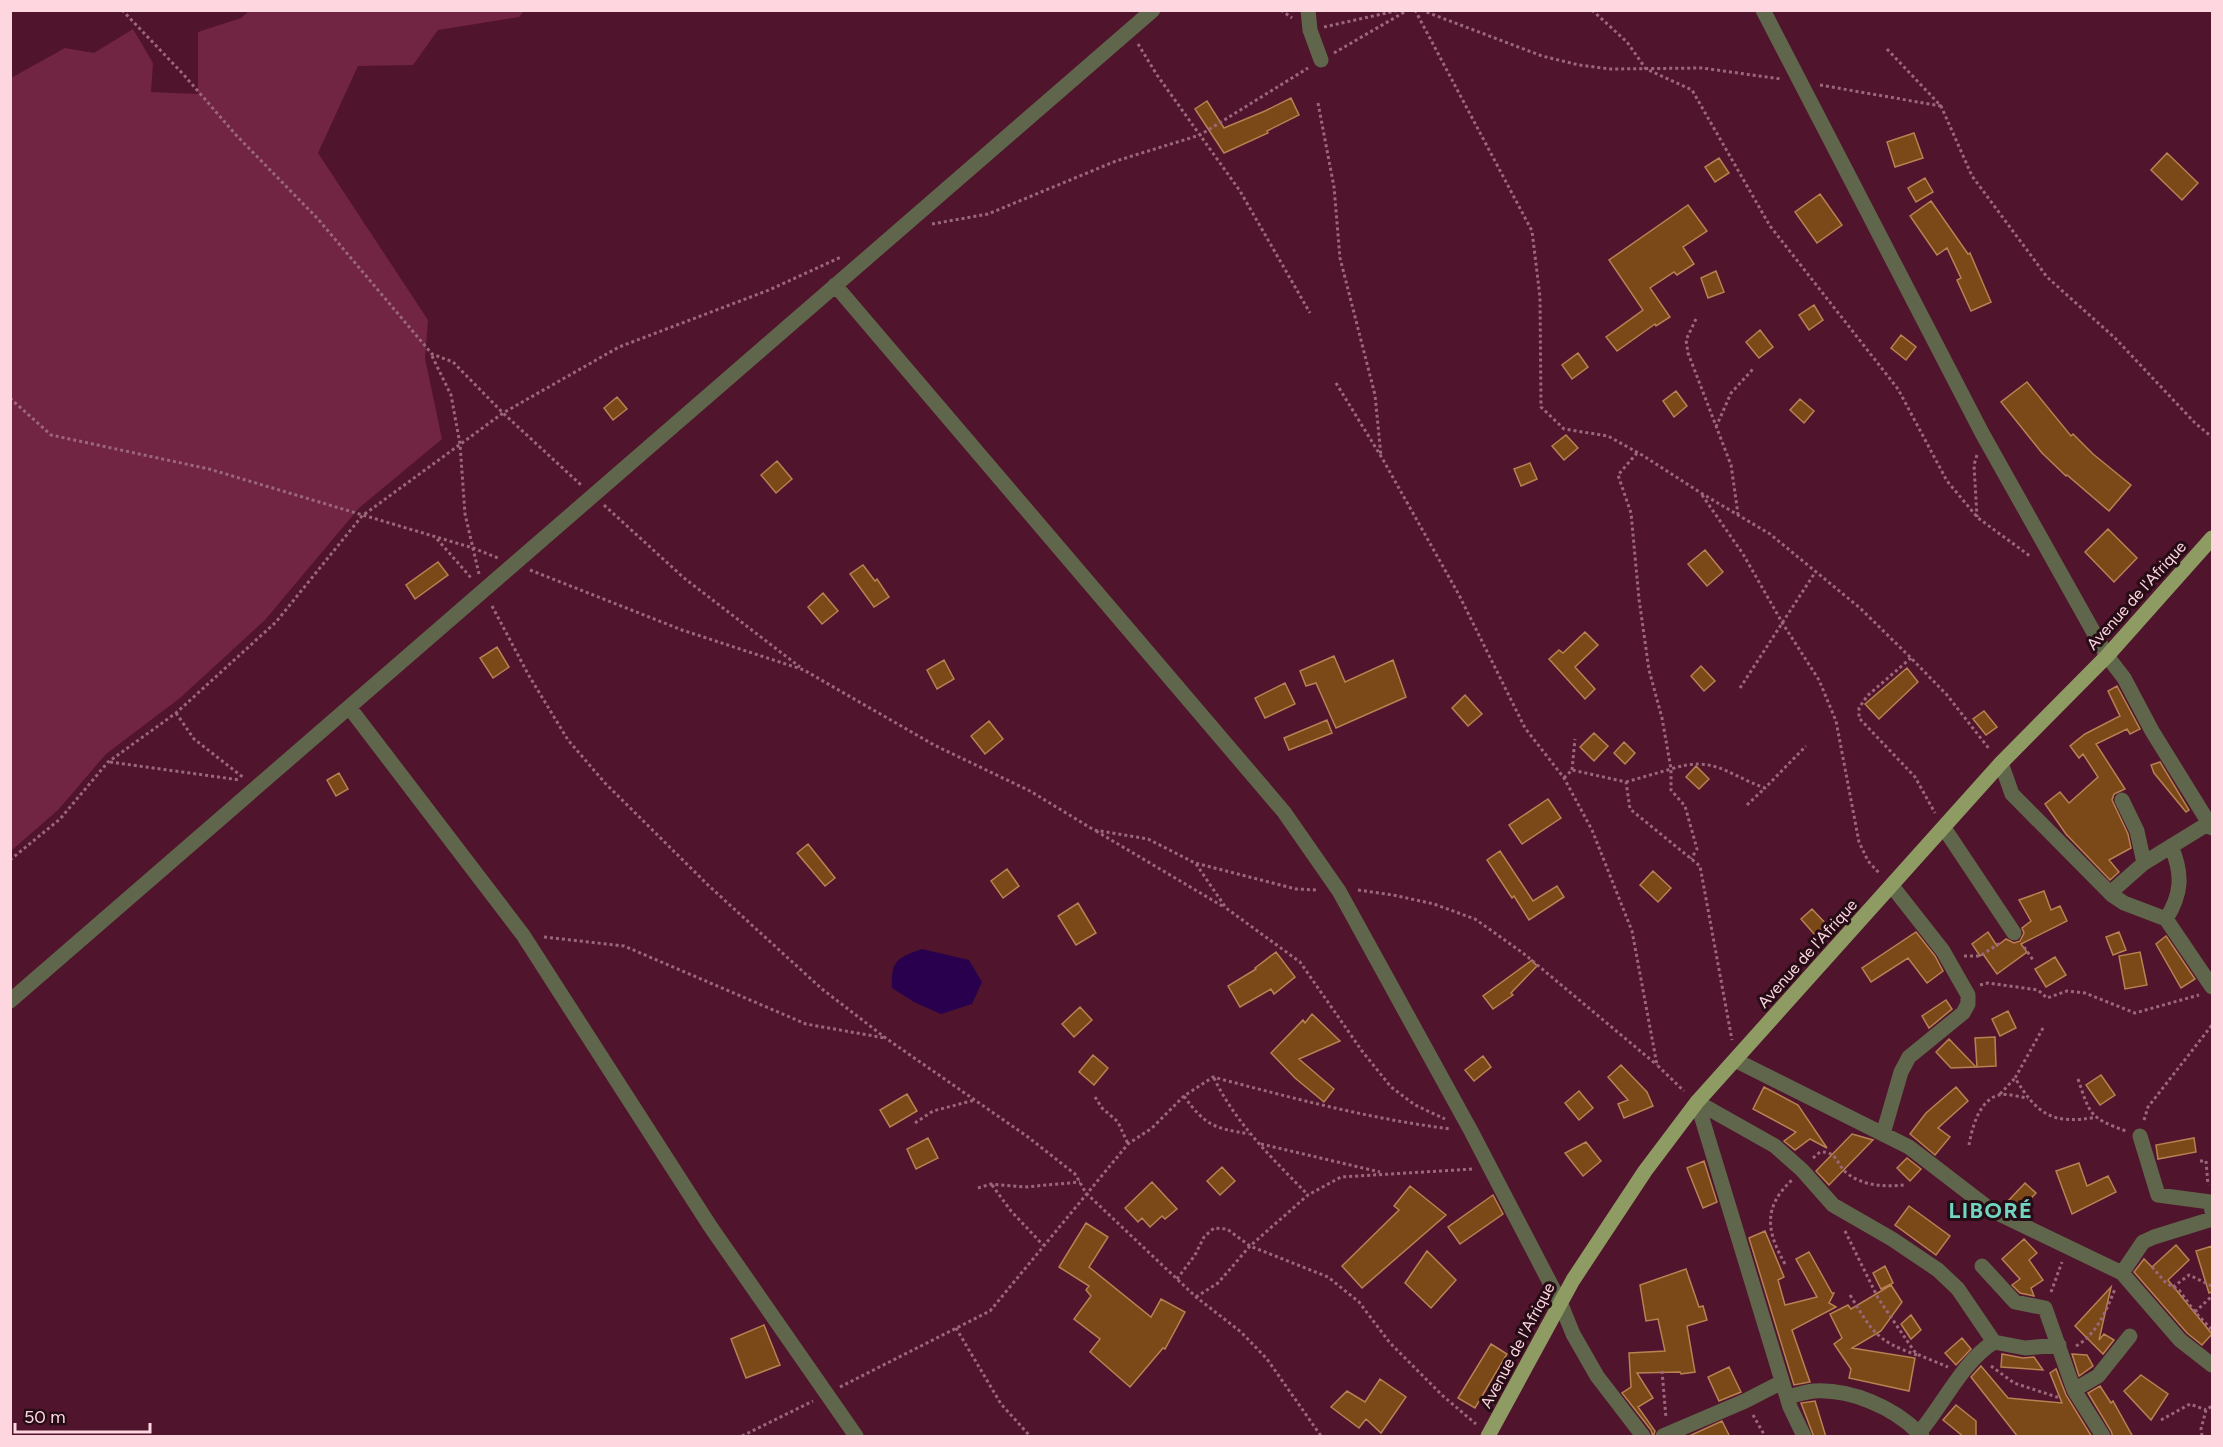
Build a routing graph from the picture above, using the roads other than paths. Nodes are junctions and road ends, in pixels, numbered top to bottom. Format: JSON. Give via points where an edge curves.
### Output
{"nodes":[{"id":1,"x":1153,"y":10,"type":"edge"},
{"id":2,"x":1308,"y":10,"type":"edge"},
{"id":3,"x":1763,"y":10,"type":"edge"},
{"id":4,"x":1321,"y":60,"type":"road end"},
{"id":5,"x":835,"y":285,"type":"junction"},
{"id":6,"x":2212,"y":538,"type":"edge"},
{"id":7,"x":2107,"y":656,"type":"junction"},
{"id":8,"x":350,"y":707,"type":"junction"},
{"id":9,"x":2001,"y":763,"type":"junction"},
{"id":10,"x":2122,"y":800,"type":"dead end"},
{"id":11,"x":2211,"y":826,"type":"edge"},
{"id":12,"x":1944,"y":828,"type":"junction"},
{"id":13,"x":2171,"y":846,"type":"junction"},
{"id":14,"x":2144,"y":863,"type":"junction"},
{"id":15,"x":1892,"y":886,"type":"junction"},
{"id":16,"x":2110,"y":893,"type":"junction"},
{"id":17,"x":2166,"y":919,"type":"junction"},
{"id":18,"x":2014,"y":933,"type":"road end"},
{"id":19,"x":2208,"y":990,"type":"edge"},
{"id":20,"x":10,"y":1001,"type":"edge"},
{"id":21,"x":1735,"y":1060,"type":"junction"},
{"id":22,"x":1697,"y":1102,"type":"junction"},
{"id":23,"x":1883,"y":1134,"type":"junction"},
{"id":24,"x":2140,"y":1136,"type":"road end"},
{"id":25,"x":2211,"y":1207,"type":"edge"},
{"id":26,"x":2212,"y":1219,"type":"edge"},
{"id":27,"x":1982,"y":1266,"type":"dead end"},
{"id":28,"x":2122,"y":1273,"type":"junction"},
{"id":29,"x":1560,"y":1302,"type":"junction"},
{"id":30,"x":2130,"y":1335,"type":"dead end"},
{"id":31,"x":1994,"y":1342,"type":"junction"},
{"id":32,"x":2060,"y":1349,"type":"junction"},
{"id":33,"x":2212,"y":1365,"type":"edge"},
{"id":34,"x":1782,"y":1382,"type":"junction"},
{"id":35,"x":2074,"y":1390,"type":"junction"},
{"id":36,"x":1787,"y":1397,"type":"junction"},
{"id":37,"x":1665,"y":1435,"type":"edge"},
{"id":38,"x":1921,"y":1435,"type":"edge"},
{"id":39,"x":1489,"y":1436,"type":"edge"},
{"id":40,"x":856,"y":1437,"type":"edge"},
{"id":41,"x":1643,"y":1437,"type":"edge"},
{"id":42,"x":1804,"y":1437,"type":"edge"},
{"id":43,"x":2103,"y":1437,"type":"edge"}],
"edges":[{"from":1,"to":5,"type":"street"},
{"from":2,"to":4,"type":"street","via":[[1310,30]]},
{"from":3,"to":7,"type":"street","via":[[1982,433]]},
{"from":5,"to":8,"type":"street"},
{"from":5,"to":29,"type":"street","via":[[1284,812],[1339,891]]},
{"from":6,"to":7,"type":"main road","name":"Avenue de l'Afrique"},
{"from":7,"to":9,"type":"main road","name":"Avenue de l'Afrique"},
{"from":7,"to":11,"type":"street","via":[[2124,678]]},
{"from":8,"to":20,"type":"street"},
{"from":8,"to":40,"type":"street","via":[[523,935],[710,1226]]},
{"from":9,"to":12,"type":"main road","name":"Avenue de l'Afrique"},
{"from":9,"to":16,"type":"street","via":[[2012,794]]},
{"from":10,"to":14,"type":"street","via":[[2137,831]]},
{"from":11,"to":13,"type":"street"},
{"from":12,"to":15,"type":"main road","name":"Avenue de l'Afrique"},
{"from":12,"to":18,"type":"street"},
{"from":13,"to":14,"type":"street"},
{"from":13,"to":17,"type":"street","via":[[2178,863],[2179,882],[2176,904]]},
{"from":14,"to":16,"type":"street"},
{"from":15,"to":21,"type":"main road","name":"Avenue de l'Afrique"},
{"from":15,"to":23,"type":"street","via":[[1943,951],[1968,995],[1968,1004],[1963,1013],[1909,1057]]},
{"from":16,"to":17,"type":"street","via":[[2124,903]]},
{"from":17,"to":19,"type":"street"},
{"from":21,"to":22,"type":"main road","name":"Avenue de l'Afrique"},
{"from":21,"to":23,"type":"street"},
{"from":22,"to":29,"type":"main road","name":"Avenue de l'Afrique","via":[[1645,1171]]},
{"from":22,"to":31,"type":"street","via":[[1775,1146],[1833,1205],[1938,1270],[1958,1289]]},
{"from":22,"to":34,"type":"street"},
{"from":23,"to":28,"type":"street","via":[[1910,1147],[1990,1210]]},
{"from":24,"to":25,"type":"street","via":[[2158,1195]]},
{"from":26,"to":28,"type":"street","via":[[2143,1242]]},
{"from":27,"to":32,"type":"street","via":[[2015,1302],[2045,1308]]},
{"from":28,"to":33,"type":"street","via":[[2180,1340]]},
{"from":29,"to":39,"type":"main road","name":"Avenue de l'Afrique"},
{"from":29,"to":41,"type":"street","via":[[1597,1376]]},
{"from":30,"to":35,"type":"street","via":[[2098,1376]]},
{"from":31,"to":32,"type":"street"},
{"from":31,"to":38,"type":"street","via":[[1960,1376]]},
{"from":32,"to":35,"type":"street"},
{"from":34,"to":36,"type":"street"},
{"from":34,"to":37,"type":"street"},
{"from":35,"to":43,"type":"street"},
{"from":36,"to":38,"type":"street","via":[[1813,1391],[1862,1399],[1890,1410]]},
{"from":36,"to":42,"type":"street"}]}
